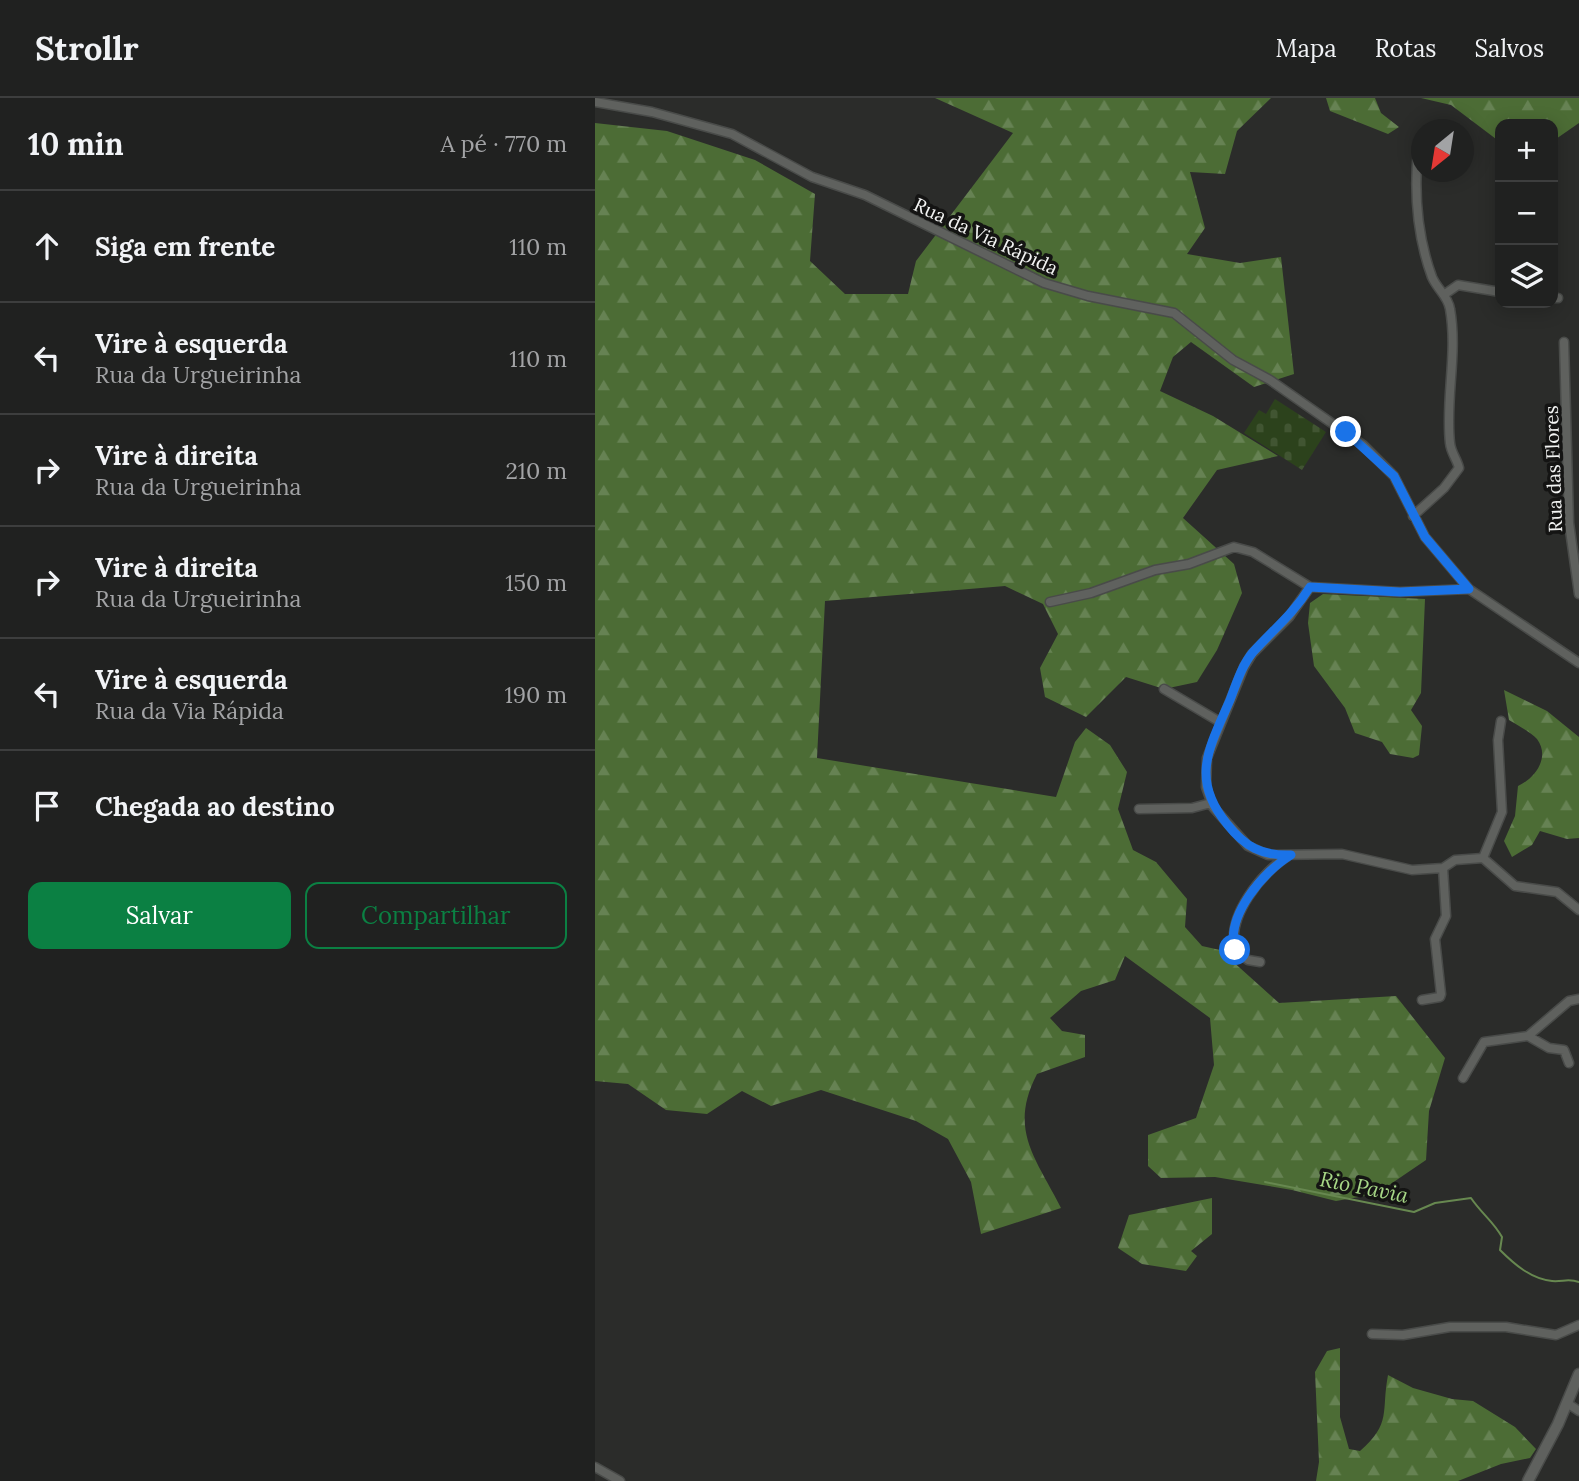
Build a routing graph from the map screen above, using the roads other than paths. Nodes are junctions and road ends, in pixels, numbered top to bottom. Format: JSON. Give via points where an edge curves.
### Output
{"nodes":[{"id":1,"x":595,"y":102,"type":"edge"},
{"id":2,"x":1415,"y":182,"type":"edge"},
{"id":3,"x":1495,"y":291,"type":"edge"},
{"id":4,"x":1445,"y":294,"type":"junction"},
{"id":5,"x":1564,"y":342,"type":"dead end"},
{"id":6,"x":1413,"y":516,"type":"junction"},
{"id":7,"x":1310,"y":587,"type":"junction"},
{"id":8,"x":1469,"y":589,"type":"junction"},
{"id":9,"x":1579,"y":594,"type":"edge"},
{"id":10,"x":1050,"y":602,"type":"dead end"},
{"id":11,"x":1579,"y":663,"type":"edge"},
{"id":12,"x":1164,"y":689,"type":"dead end"},
{"id":13,"x":1501,"y":721,"type":"dead end"},
{"id":14,"x":1220,"y":722,"type":"junction"},
{"id":15,"x":1211,"y":803,"type":"junction"},
{"id":16,"x":1139,"y":809,"type":"dead end"},
{"id":17,"x":1291,"y":855,"type":"junction"},
{"id":18,"x":1483,"y":858,"type":"junction"},
{"id":19,"x":1443,"y":868,"type":"junction"},
{"id":20,"x":1579,"y":910,"type":"edge"},
{"id":21,"x":1260,"y":962,"type":"dead end"},
{"id":22,"x":1579,"y":999,"type":"edge"},
{"id":23,"x":1422,"y":1000,"type":"dead end"},
{"id":24,"x":1528,"y":1036,"type":"junction"},
{"id":25,"x":1569,"y":1063,"type":"dead end"},
{"id":26,"x":1463,"y":1077,"type":"dead end"},
{"id":27,"x":1578,"y":1328,"type":"edge"},
{"id":28,"x":1372,"y":1334,"type":"dead end"},
{"id":29,"x":1579,"y":1374,"type":"edge"},
{"id":30,"x":1567,"y":1404,"type":"junction"},
{"id":31,"x":1579,"y":1411,"type":"edge"},
{"id":32,"x":595,"y":1467,"type":"edge"},
{"id":33,"x":620,"y":1481,"type":"edge"},
{"id":34,"x":1528,"y":1481,"type":"edge"}],
"edges":[{"from":1,"to":6,"type":"street","name":"Rua da Via Rápida","via":[[732,134],[812,177],[865,195],[1044,283],[1174,313],[1233,359],[1363,444],[1394,476]]},
{"from":2,"to":4,"type":"street","via":[[1432,276]]},
{"from":3,"to":4,"type":"street","via":[[1458,285]]},
{"from":4,"to":6,"type":"street","via":[[1453,339],[1450,446],[1459,468]]},
{"from":5,"to":9,"type":"street","name":"Rua das Flores","via":[[1569,523]]},
{"from":6,"to":8,"type":"street","name":"Rua da Via Rápida"},
{"from":7,"to":8,"type":"street","via":[[1400,592]]},
{"from":7,"to":10,"type":"street","via":[[1253,552],[1234,547]]},
{"from":7,"to":14,"type":"street","via":[[1289,617],[1252,654]]},
{"from":8,"to":11,"type":"street","name":"Rua da Via Rápida"},
{"from":12,"to":14,"type":"street"},
{"from":13,"to":18,"type":"street","via":[[1502,811]]},
{"from":14,"to":15,"type":"street","via":[[1205,773]]},
{"from":15,"to":16,"type":"street"},
{"from":15,"to":17,"type":"street","via":[[1248,846],[1268,855]]},
{"from":17,"to":19,"type":"street","via":[[1342,854],[1412,870]]},
{"from":17,"to":21,"type":"street","via":[[1262,879],[1234,932],[1235,950]]},
{"from":18,"to":19,"type":"street","via":[[1455,860]]},
{"from":18,"to":20,"type":"street","via":[[1515,886],[1557,892]]},
{"from":19,"to":23,"type":"street","via":[[1446,916],[1435,939],[1441,994]]},
{"from":22,"to":24,"type":"street","via":[[1569,1001]]},
{"from":24,"to":25,"type":"street","via":[[1549,1048],[1564,1050]]},
{"from":24,"to":26,"type":"street","via":[[1483,1042]]},
{"from":27,"to":28,"type":"street","via":[[1556,1335],[1506,1327]]},
{"from":29,"to":30,"type":"street"},
{"from":30,"to":31,"type":"street"},
{"from":30,"to":34,"type":"street"},
{"from":32,"to":33,"type":"street"}]}
